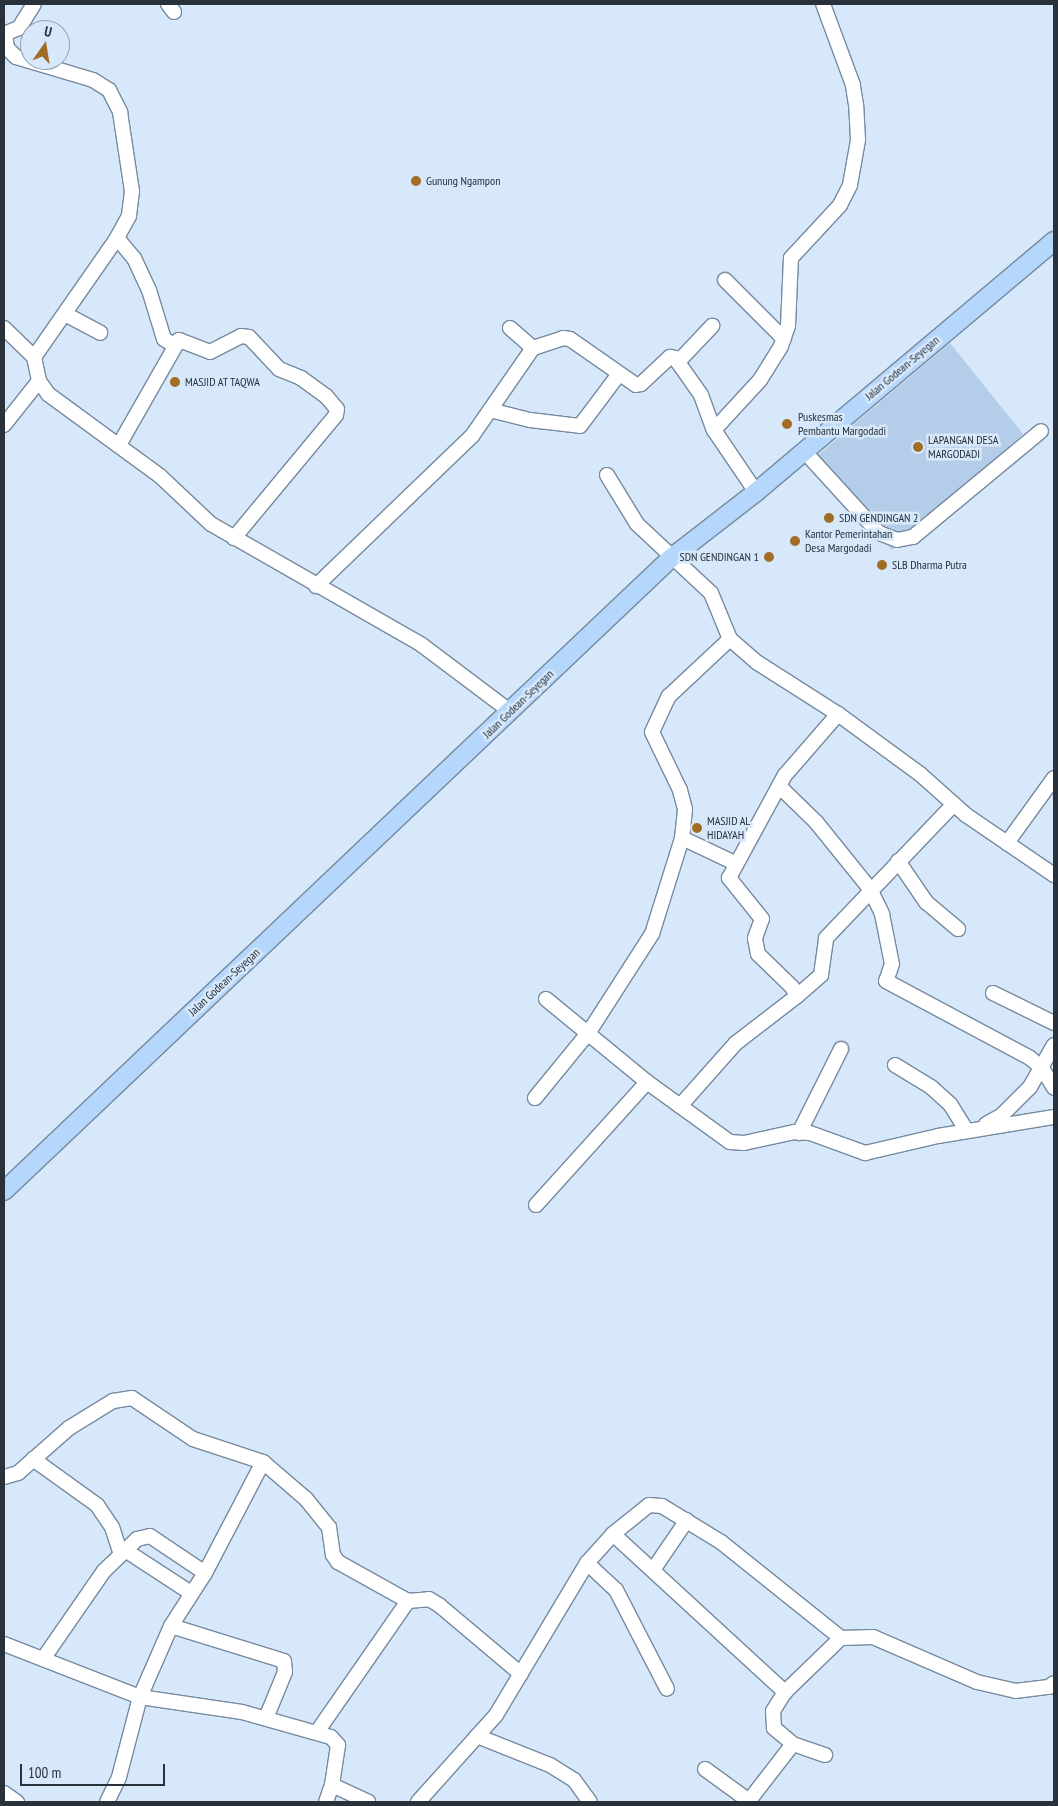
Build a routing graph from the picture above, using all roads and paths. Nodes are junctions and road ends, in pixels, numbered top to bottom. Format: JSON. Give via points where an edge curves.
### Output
{"nodes":[{"id":1,"x":34,"y":4,"type":"edge"},
{"id":2,"x":823,"y":4,"type":"edge"},
{"id":3,"x":4,"y":34,"type":"edge"},
{"id":4,"x":117,"y":238,"type":"junction"},
{"id":5,"x":1054,"y":241,"type":"edge"},
{"id":6,"x":725,"y":280,"type":"dead end"},
{"id":7,"x":65,"y":314,"type":"junction"},
{"id":8,"x":712,"y":326,"type":"dead end"},
{"id":9,"x":4,"y":328,"type":"edge"},
{"id":10,"x":510,"y":328,"type":"dead end"},
{"id":11,"x":100,"y":333,"type":"dead end"},
{"id":12,"x":784,"y":339,"type":"junction"},
{"id":13,"x":174,"y":345,"type":"junction"},
{"id":14,"x":533,"y":348,"type":"junction"},
{"id":15,"x":34,"y":357,"type":"junction"},
{"id":16,"x":678,"y":362,"type":"junction"},
{"id":17,"x":618,"y":374,"type":"junction"},
{"id":18,"x":39,"y":380,"type":"junction"},
{"id":19,"x":490,"y":410,"type":"junction"},
{"id":20,"x":4,"y":425,"type":"edge"},
{"id":21,"x":714,"y":430,"type":"junction"},
{"id":22,"x":1041,"y":431,"type":"dead end"},
{"id":23,"x":118,"y":445,"type":"junction"},
{"id":24,"x":804,"y":451,"type":"junction"},
{"id":25,"x":607,"y":475,"type":"dead end"},
{"id":26,"x":756,"y":492,"type":"junction"},
{"id":27,"x":234,"y":538,"type":"junction"},
{"id":28,"x":671,"y":558,"type":"junction"},
{"id":29,"x":316,"y":586,"type":"junction"},
{"id":30,"x":730,"y":638,"type":"junction"},
{"id":31,"x":511,"y":712,"type":"junction"},
{"id":32,"x":838,"y":714,"type":"junction"},
{"id":33,"x":1054,"y":778,"type":"edge"},
{"id":34,"x":779,"y":786,"type":"junction"},
{"id":35,"x":954,"y":804,"type":"junction"},
{"id":36,"x":682,"y":838,"type":"junction"},
{"id":37,"x":1007,"y":843,"type":"junction"},
{"id":38,"x":898,"y":861,"type":"junction"},
{"id":39,"x":735,"y":863,"type":"junction"},
{"id":40,"x":1054,"y":875,"type":"edge"},
{"id":41,"x":870,"y":889,"type":"junction"},
{"id":42,"x":958,"y":929,"type":"dead end"},
{"id":43,"x":993,"y":993,"type":"dead end"},
{"id":44,"x":797,"y":996,"type":"junction"},
{"id":45,"x":546,"y":999,"type":"dead end"},
{"id":46,"x":1054,"y":1023,"type":"edge"},
{"id":47,"x":589,"y":1032,"type":"junction"},
{"id":48,"x":1054,"y":1046,"type":"edge"},
{"id":49,"x":841,"y":1050,"type":"dead end"},
{"id":50,"x":895,"y":1065,"type":"dead end"},
{"id":51,"x":1042,"y":1068,"type":"junction"},
{"id":52,"x":648,"y":1082,"type":"junction"},
{"id":53,"x":1054,"y":1088,"type":"edge"},
{"id":54,"x":535,"y":1098,"type":"dead end"},
{"id":55,"x":680,"y":1106,"type":"junction"},
{"id":56,"x":1054,"y":1117,"type":"edge"},
{"id":57,"x":972,"y":1130,"type":"junction"},
{"id":58,"x":799,"y":1132,"type":"junction"},
{"id":59,"x":4,"y":1190,"type":"edge"},
{"id":60,"x":536,"y":1205,"type":"dead end"},
{"id":61,"x":33,"y":1459,"type":"junction"},
{"id":62,"x":263,"y":1462,"type":"junction"},
{"id":63,"x":4,"y":1477,"type":"edge"},
{"id":64,"x":688,"y":1520,"type":"junction"},
{"id":65,"x":613,"y":1534,"type":"junction"},
{"id":66,"x":123,"y":1552,"type":"junction"},
{"id":67,"x":587,"y":1563,"type":"junction"},
{"id":68,"x":653,"y":1570,"type":"junction"},
{"id":69,"x":205,"y":1573,"type":"junction"},
{"id":70,"x":191,"y":1592,"type":"junction"},
{"id":71,"x":408,"y":1601,"type":"junction"},
{"id":72,"x":171,"y":1626,"type":"junction"},
{"id":73,"x":841,"y":1638,"type":"junction"},
{"id":74,"x":4,"y":1644,"type":"edge"},
{"id":75,"x":43,"y":1659,"type":"junction"},
{"id":76,"x":521,"y":1674,"type":"junction"},
{"id":77,"x":1054,"y":1683,"type":"edge"},
{"id":78,"x":667,"y":1690,"type":"dead end"},
{"id":79,"x":785,"y":1692,"type":"junction"},
{"id":80,"x":140,"y":1697,"type":"junction"},
{"id":81,"x":266,"y":1718,"type":"junction"},
{"id":82,"x":317,"y":1732,"type":"junction"},
{"id":83,"x":477,"y":1736,"type":"junction"},
{"id":84,"x":793,"y":1744,"type":"junction"},
{"id":85,"x":825,"y":1755,"type":"dead end"},
{"id":86,"x":705,"y":1769,"type":"dead end"},
{"id":87,"x":332,"y":1785,"type":"junction"},
{"id":88,"x":4,"y":1793,"type":"edge"},
{"id":89,"x":17,"y":1802,"type":"edge"},
{"id":90,"x":107,"y":1802,"type":"edge"},
{"id":91,"x":326,"y":1802,"type":"edge"},
{"id":92,"x":368,"y":1802,"type":"edge"},
{"id":93,"x":418,"y":1802,"type":"edge"},
{"id":94,"x":590,"y":1802,"type":"edge"},
{"id":95,"x":748,"y":1802,"type":"edge"}],
"edges":[{"from":1,"to":3,"type":"street","via":[[19,28]]},
{"from":2,"to":12,"type":"street","via":[[854,85],[858,140],[850,185],[840,205],[791,258],[790,314]]},
{"from":3,"to":4,"type":"street","via":[[7,48],[16,57],[99,83],[114,98],[120,112],[132,191],[129,216]]},
{"from":4,"to":7,"type":"street"},
{"from":4,"to":13,"type":"street","via":[[134,258],[149,290],[164,339]]},
{"from":5,"to":24,"type":"main road","name":"Jalan Godean-Seyegan"},
{"from":6,"to":12,"type":"street"},
{"from":7,"to":11,"type":"street"},
{"from":7,"to":15,"type":"street"},
{"from":8,"to":16,"type":"street"},
{"from":9,"to":15,"type":"street"},
{"from":10,"to":14,"type":"street"},
{"from":12,"to":21,"type":"street","via":[[760,380]]},
{"from":13,"to":23,"type":"street"},
{"from":13,"to":27,"type":"street","via":[[181,340],[210,352],[241,336],[249,337],[279,369],[314,386],[337,409],[336,415]]},
{"from":14,"to":17,"type":"street","via":[[570,338]]},
{"from":14,"to":19,"type":"street"},
{"from":15,"to":18,"type":"street"},
{"from":16,"to":17,"type":"street","via":[[670,357],[641,384],[632,384]]},
{"from":16,"to":21,"type":"street","via":[[700,395]]},
{"from":17,"to":19,"type":"street","via":[[580,426],[530,420]]},
{"from":18,"to":20,"type":"street"},
{"from":18,"to":23,"type":"street","via":[[48,394]]},
{"from":19,"to":29,"type":"street","via":[[472,436]]},
{"from":21,"to":26,"type":"street"},
{"from":22,"to":24,"type":"street","via":[[913,537],[898,540],[879,534]]},
{"from":23,"to":27,"type":"street","via":[[175,488],[212,524]]},
{"from":24,"to":26,"type":"main road","name":"Jalan Godean-Seyegan"},
{"from":25,"to":28,"type":"street","via":[[637,524]]},
{"from":26,"to":28,"type":"main road","name":"Jalan Godean-Seyegan"},
{"from":27,"to":29,"type":"street"},
{"from":28,"to":30,"type":"street","via":[[711,593]]},
{"from":28,"to":31,"type":"main road","name":"Jalan Godean-Seyegan"},
{"from":29,"to":31,"type":"street","via":[[422,644]]},
{"from":30,"to":32,"type":"street","via":[[758,663]]},
{"from":30,"to":36,"type":"street","via":[[669,696],[652,732],[680,790],[685,809]]},
{"from":31,"to":59,"type":"main road","name":"Jalan Godean-Seyegan"},
{"from":32,"to":34,"type":"street"},
{"from":32,"to":35,"type":"street","via":[[920,774]]},
{"from":33,"to":37,"type":"street"},
{"from":34,"to":39,"type":"street"},
{"from":34,"to":41,"type":"street","via":[[816,822]]},
{"from":35,"to":37,"type":"street"},
{"from":35,"to":38,"type":"street"},
{"from":36,"to":39,"type":"street"},
{"from":36,"to":47,"type":"street","via":[[652,934]]},
{"from":37,"to":40,"type":"street"},
{"from":38,"to":41,"type":"street"},
{"from":38,"to":42,"type":"street","via":[[926,902]]},
{"from":39,"to":44,"type":"street","via":[[729,878],[762,919],[755,949]]},
{"from":41,"to":44,"type":"street","via":[[826,938],[821,975]]},
{"from":41,"to":51,"type":"street","via":[[882,914],[892,964],[886,981],[1030,1058]]},
{"from":43,"to":46,"type":"street"},
{"from":44,"to":55,"type":"street","via":[[736,1043]]},
{"from":45,"to":47,"type":"street"},
{"from":47,"to":52,"type":"street"},
{"from":47,"to":54,"type":"street"},
{"from":48,"to":51,"type":"street"},
{"from":49,"to":58,"type":"street"},
{"from":50,"to":57,"type":"street","via":[[931,1087]]},
{"from":51,"to":53,"type":"street"},
{"from":51,"to":57,"type":"street","via":[[1030,1087],[1002,1115]]},
{"from":52,"to":55,"type":"street"},
{"from":52,"to":60,"type":"street"},
{"from":55,"to":58,"type":"street","via":[[730,1142],[744,1143]]},
{"from":56,"to":57,"type":"street"},
{"from":57,"to":58,"type":"street","via":[[865,1153],[825,1137]]},
{"from":61,"to":62,"type":"street","via":[[69,1428],[126,1396],[137,1400],[193,1439]]},
{"from":61,"to":63,"type":"street","via":[[18,1473]]},
{"from":61,"to":66,"type":"street","via":[[97,1505]]},
{"from":62,"to":69,"type":"street"},
{"from":62,"to":71,"type":"street","via":[[306,1499],[329,1527],[333,1555],[338,1562]]},
{"from":64,"to":65,"type":"street","via":[[662,1506],[649,1505]]},
{"from":64,"to":68,"type":"street"},
{"from":64,"to":73,"type":"street","via":[[795,1598]]},
{"from":65,"to":67,"type":"street"},
{"from":65,"to":68,"type":"street"},
{"from":66,"to":69,"type":"street","via":[[137,1538],[150,1536]]},
{"from":66,"to":70,"type":"street"},
{"from":66,"to":75,"type":"street","via":[[104,1571]]},
{"from":67,"to":76,"type":"street"},
{"from":67,"to":78,"type":"street","via":[[616,1590]]},
{"from":68,"to":79,"type":"street"},
{"from":69,"to":70,"type":"street"},
{"from":70,"to":72,"type":"street"},
{"from":71,"to":76,"type":"street","via":[[429,1599],[439,1605]]},
{"from":71,"to":82,"type":"street"},
{"from":72,"to":80,"type":"street"},
{"from":72,"to":81,"type":"street","via":[[284,1661],[285,1672]]},
{"from":73,"to":77,"type":"street","via":[[873,1637],[977,1682],[1015,1691],[1050,1687]]},
{"from":73,"to":79,"type":"street"},
{"from":74,"to":75,"type":"street"},
{"from":75,"to":80,"type":"street"},
{"from":76,"to":83,"type":"street","via":[[496,1715]]},
{"from":79,"to":84,"type":"street","via":[[772,1711],[771,1722]]},
{"from":80,"to":81,"type":"street"},
{"from":80,"to":90,"type":"street","via":[[119,1777]]},
{"from":81,"to":82,"type":"street"},
{"from":82,"to":87,"type":"street","via":[[337,1741]]},
{"from":83,"to":93,"type":"street"},
{"from":83,"to":94,"type":"street","via":[[550,1765],[574,1780]]},
{"from":84,"to":85,"type":"street"},
{"from":84,"to":95,"type":"street"},
{"from":86,"to":95,"type":"street"},
{"from":87,"to":91,"type":"street"},
{"from":87,"to":92,"type":"street"},
{"from":88,"to":89,"type":"street"}]}
